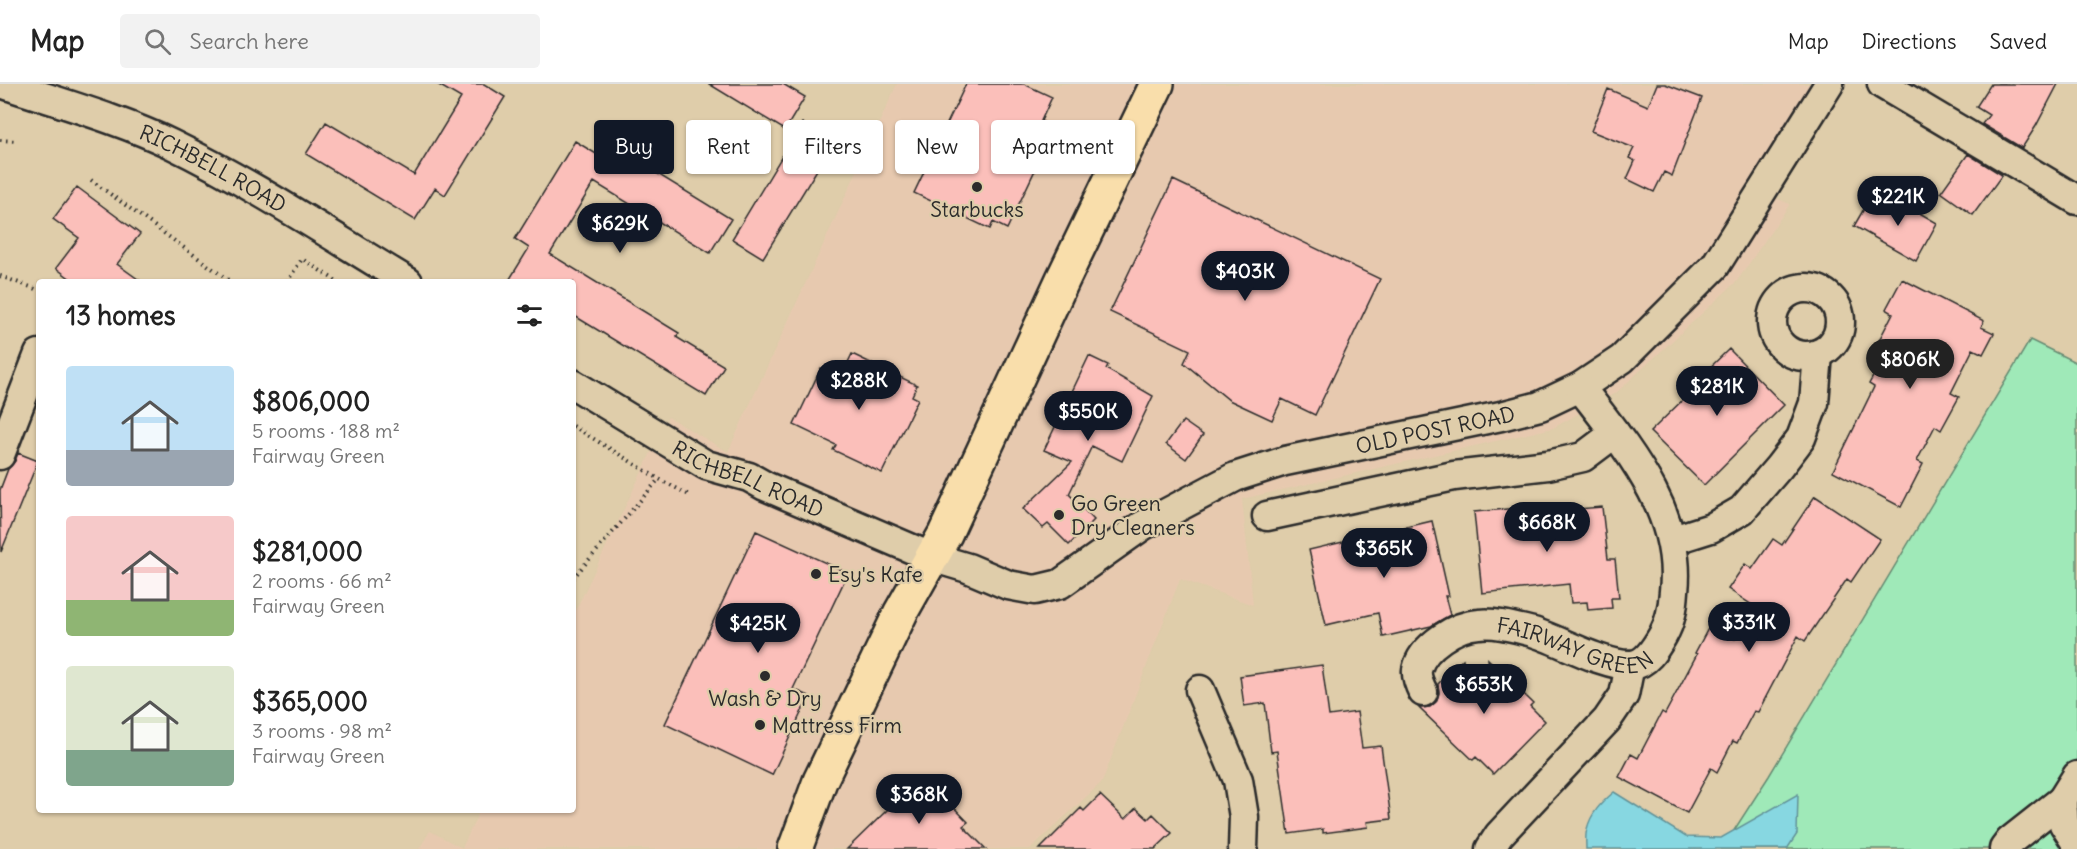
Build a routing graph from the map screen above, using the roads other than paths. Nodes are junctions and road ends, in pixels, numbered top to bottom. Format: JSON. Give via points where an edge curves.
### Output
{"nodes":[{"id":1,"x":4,"y":84,"type":"edge"},
{"id":2,"x":1157,"y":84,"type":"edge"},
{"id":3,"x":1828,"y":84,"type":"edge"},
{"id":4,"x":1882,"y":84,"type":"edge"},
{"id":5,"x":2077,"y":200,"type":"edge"},
{"id":6,"x":403,"y":279,"type":"edge"},
{"id":7,"x":1818,"y":354,"type":"dead end"},
{"id":8,"x":36,"y":362,"type":"edge"},
{"id":9,"x":576,"y":386,"type":"edge"},
{"id":10,"x":1580,"y":387,"type":"junction"},
{"id":11,"x":1615,"y":433,"type":"junction"},
{"id":12,"x":0,"y":455,"type":"edge"},
{"id":13,"x":1267,"y":516,"type":"dead end"},
{"id":14,"x":1673,"y":540,"type":"junction"},
{"id":15,"x":931,"y":557,"type":"junction"},
{"id":16,"x":1630,"y":665,"type":"junction"},
{"id":17,"x":1200,"y":690,"type":"dead end"},
{"id":18,"x":1423,"y":692,"type":"dead end"},
{"id":19,"x":2077,"y":776,"type":"edge"},
{"id":20,"x":2062,"y":800,"type":"junction"},
{"id":21,"x":2077,"y":844,"type":"edge"},
{"id":22,"x":795,"y":849,"type":"edge"},
{"id":23,"x":1243,"y":849,"type":"edge"},
{"id":24,"x":1490,"y":849,"type":"edge"},
{"id":25,"x":2004,"y":849,"type":"edge"}],
"edges":[{"from":1,"to":6,"type":"street","name":"RICHBELL ROAD","via":[[169,143],[231,174]]},
{"from":2,"to":15,"type":"main road"},
{"from":3,"to":10,"type":"street","name":"OLD POST ROAD","via":[[1715,266],[1622,358]]},
{"from":4,"to":5,"type":"street"},
{"from":7,"to":14,"type":"street","via":[[1814,403],[1801,438],[1779,467],[1742,510],[1711,528]]},
{"from":8,"to":12,"type":"street"},
{"from":9,"to":15,"type":"street","name":"RICHBELL ROAD","via":[[706,465],[749,477]]},
{"from":10,"to":11,"type":"street","name":"FAIRWAY GREEN"},
{"from":10,"to":15,"type":"street","name":"OLD POST ROAD","via":[[1540,406],[1502,416],[1295,459],[1235,477],[1142,526],[1060,584],[1035,590],[1008,585]]},
{"from":11,"to":13,"type":"street","via":[[1583,456],[1548,465],[1454,476]]},
{"from":11,"to":14,"type":"street","name":"FAIRWAY GREEN","via":[[1661,506]]},
{"from":14,"to":16,"type":"street","name":"FAIRWAY GREEN","via":[[1676,581],[1672,612],[1653,651],[1640,664]]},
{"from":15,"to":22,"type":"main road","via":[[820,781]]},
{"from":16,"to":18,"type":"street","name":"FAIRWAY GREEN","via":[[1535,633],[1499,624],[1478,624],[1438,641],[1424,657],[1417,671]]},
{"from":16,"to":24,"type":"street","via":[[1624,695],[1607,720]]},
{"from":17,"to":23,"type":"street","via":[[1238,780],[1244,817]]},
{"from":19,"to":20,"type":"street"},
{"from":20,"to":21,"type":"street","via":[[2064,824]]},
{"from":20,"to":25,"type":"street"}]}
